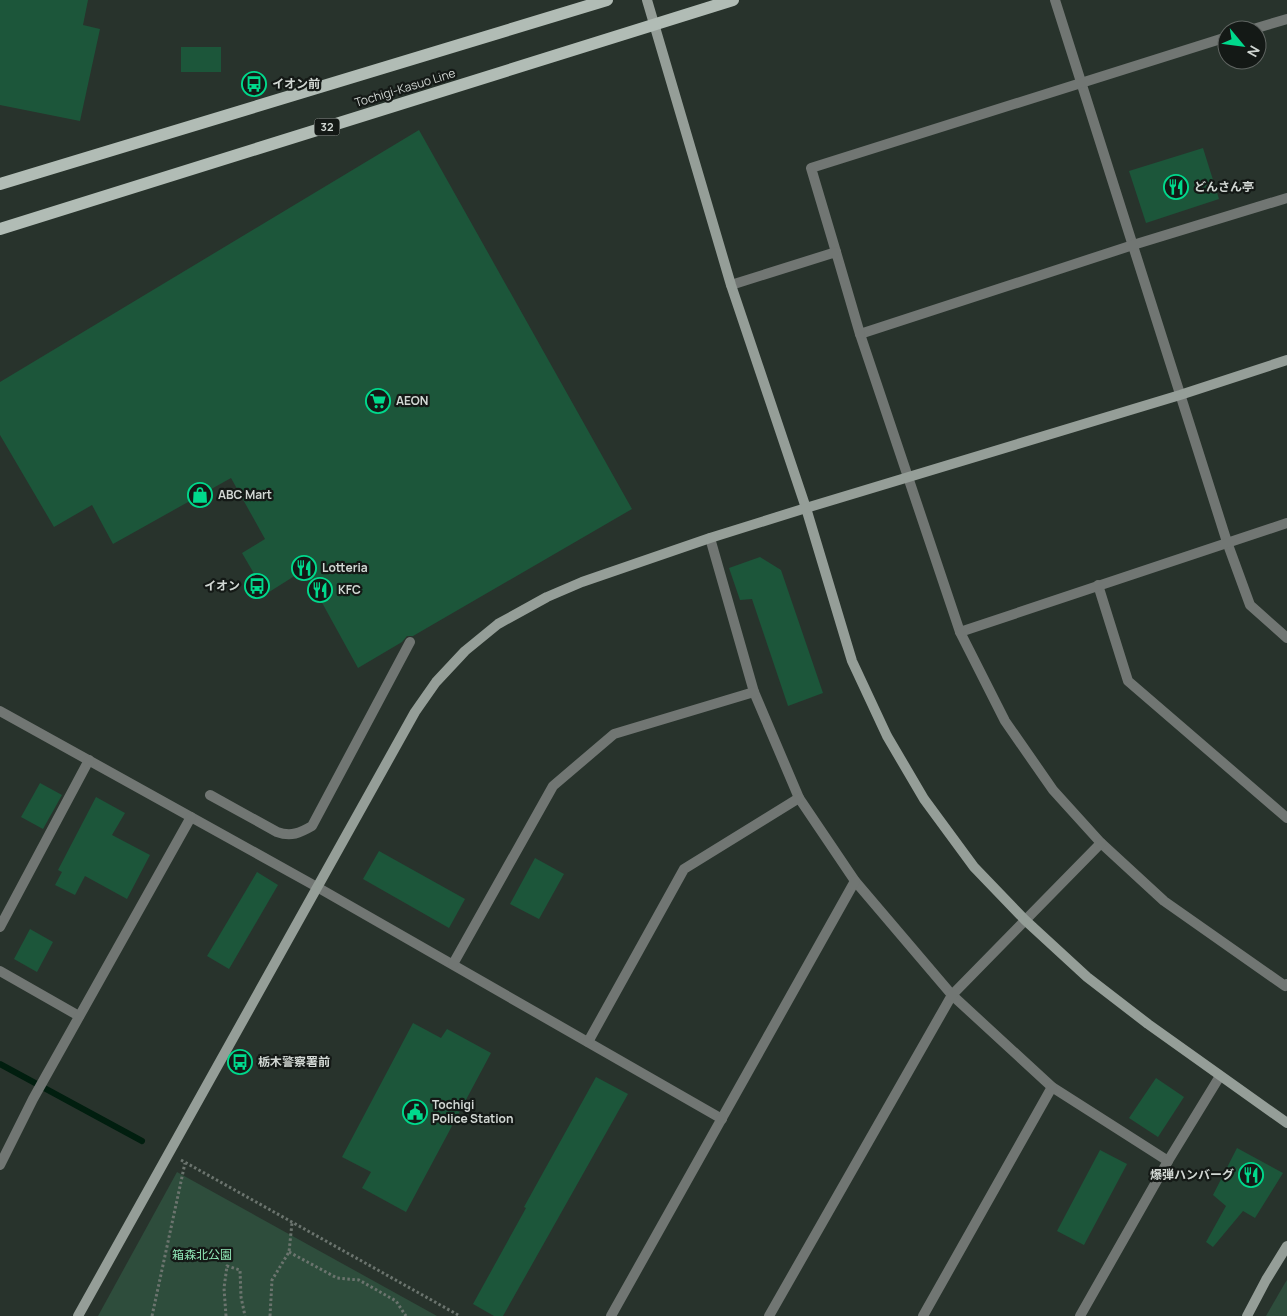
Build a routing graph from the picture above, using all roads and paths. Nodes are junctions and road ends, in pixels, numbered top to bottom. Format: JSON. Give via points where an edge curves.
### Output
{"nodes":[{"id":1,"x":607,"y":0,"type":"edge"},
{"id":2,"x":646,"y":0,"type":"edge"},
{"id":3,"x":733,"y":0,"type":"edge"},
{"id":4,"x":1055,"y":0,"type":"edge"},
{"id":5,"x":1287,"y":19,"type":"edge"},
{"id":6,"x":654,"y":24,"type":"junction"},
{"id":7,"x":1267,"y":25,"type":"edge"},
{"id":8,"x":1217,"y":40,"type":"edge"},
{"id":9,"x":1081,"y":82,"type":"junction"},
{"id":10,"x":0,"y":184,"type":"edge"},
{"id":11,"x":1287,"y":198,"type":"edge"},
{"id":12,"x":0,"y":229,"type":"edge"},
{"id":13,"x":1133,"y":245,"type":"junction"},
{"id":14,"x":836,"y":252,"type":"junction"},
{"id":15,"x":731,"y":285,"type":"junction"},
{"id":16,"x":860,"y":334,"type":"junction"},
{"id":17,"x":1287,"y":360,"type":"edge"},
{"id":18,"x":1180,"y":395,"type":"junction"},
{"id":19,"x":906,"y":477,"type":"junction"},
{"id":20,"x":806,"y":508,"type":"junction"},
{"id":21,"x":1287,"y":523,"type":"edge"},
{"id":22,"x":710,"y":538,"type":"junction"},
{"id":23,"x":1227,"y":542,"type":"junction"},
{"id":24,"x":1098,"y":586,"type":"junction"},
{"id":25,"x":960,"y":632,"type":"junction"},
{"id":26,"x":1287,"y":638,"type":"edge"},
{"id":27,"x":410,"y":642,"type":"dead end"},
{"id":28,"x":754,"y":692,"type":"junction"},
{"id":29,"x":0,"y":711,"type":"edge"},
{"id":30,"x":89,"y":760,"type":"junction"},
{"id":31,"x":210,"y":795,"type":"dead end"},
{"id":32,"x":799,"y":798,"type":"junction"},
{"id":33,"x":191,"y":817,"type":"junction"},
{"id":34,"x":1287,"y":818,"type":"edge"},
{"id":35,"x":1101,"y":843,"type":"junction"},
{"id":36,"x":856,"y":881,"type":"junction"},
{"id":37,"x":317,"y":887,"type":"junction"},
{"id":38,"x":1025,"y":920,"type":"junction"},
{"id":39,"x":0,"y":927,"type":"edge"},
{"id":40,"x":452,"y":964,"type":"junction"},
{"id":41,"x":0,"y":971,"type":"edge"},
{"id":42,"x":1287,"y":984,"type":"edge"},
{"id":43,"x":952,"y":995,"type":"junction"},
{"id":44,"x":79,"y":1016,"type":"junction"},
{"id":45,"x":588,"y":1042,"type":"junction"},
{"id":46,"x":1220,"y":1076,"type":"junction"},
{"id":47,"x":1052,"y":1087,"type":"junction"},
{"id":48,"x":722,"y":1119,"type":"junction"},
{"id":49,"x":1287,"y":1123,"type":"edge"},
{"id":50,"x":168,"y":1154,"type":"junction"},
{"id":51,"x":1168,"y":1162,"type":"junction"},
{"id":52,"x":185,"y":1163,"type":"junction"},
{"id":53,"x":0,"y":1165,"type":"edge"},
{"id":54,"x":292,"y":1222,"type":"junction"},
{"id":55,"x":1287,"y":1246,"type":"edge"},
{"id":56,"x":289,"y":1252,"type":"junction"},
{"id":57,"x":613,"y":1315,"type":"edge"},
{"id":58,"x":78,"y":1316,"type":"edge"},
{"id":59,"x":152,"y":1316,"type":"edge"},
{"id":60,"x":226,"y":1316,"type":"edge"},
{"id":61,"x":245,"y":1316,"type":"edge"},
{"id":62,"x":270,"y":1316,"type":"edge"},
{"id":63,"x":406,"y":1316,"type":"edge"},
{"id":64,"x":460,"y":1316,"type":"edge"},
{"id":65,"x":769,"y":1316,"type":"edge"},
{"id":66,"x":923,"y":1316,"type":"edge"},
{"id":67,"x":1080,"y":1316,"type":"edge"},
{"id":68,"x":1247,"y":1316,"type":"edge"}],
"edges":[{"from":1,"to":10,"type":"main road","name":"Tochigi-Kasuo Line"},
{"from":2,"to":6,"type":"street"},
{"from":3,"to":6,"type":"main road","name":"Tochigi-Kasuo Line","number":"32"},
{"from":4,"to":9,"type":"street"},
{"from":5,"to":7,"type":"street"},
{"from":6,"to":12,"type":"main road","name":"Tochigi-Kasuo Line","number":"32"},
{"from":6,"to":15,"type":"street"},
{"from":8,"to":9,"type":"street"},
{"from":9,"to":13,"type":"street"},
{"from":9,"to":14,"type":"street","via":[[811,168]]},
{"from":11,"to":13,"type":"street"},
{"from":13,"to":16,"type":"street"},
{"from":13,"to":18,"type":"street"},
{"from":14,"to":15,"type":"street"},
{"from":14,"to":16,"type":"street"},
{"from":15,"to":20,"type":"street"},
{"from":16,"to":19,"type":"street"},
{"from":17,"to":18,"type":"street"},
{"from":18,"to":19,"type":"street"},
{"from":18,"to":23,"type":"street"},
{"from":19,"to":20,"type":"street"},
{"from":19,"to":25,"type":"street"},
{"from":20,"to":22,"type":"street"},
{"from":20,"to":38,"type":"street","via":[[852,661],[886,736],[924,800],[974,867]]},
{"from":21,"to":23,"type":"street"},
{"from":22,"to":28,"type":"street"},
{"from":22,"to":37,"type":"street","via":[[547,597],[498,624],[465,651],[436,682],[416,712]]},
{"from":23,"to":24,"type":"street"},
{"from":23,"to":26,"type":"street","via":[[1250,605]]},
{"from":24,"to":25,"type":"street"},
{"from":24,"to":34,"type":"street","via":[[1128,681]]},
{"from":25,"to":35,"type":"street","via":[[1006,721],[1053,790]]},
{"from":27,"to":31,"type":"street","via":[[312,826],[288,836]]},
{"from":28,"to":32,"type":"street"},
{"from":28,"to":40,"type":"street","via":[[614,734],[553,786]]},
{"from":29,"to":30,"type":"street"},
{"from":30,"to":33,"type":"street"},
{"from":30,"to":39,"type":"street"},
{"from":32,"to":36,"type":"street"},
{"from":32,"to":45,"type":"street","via":[[684,869]]},
{"from":33,"to":37,"type":"street"},
{"from":33,"to":44,"type":"street"},
{"from":35,"to":38,"type":"street"},
{"from":35,"to":42,"type":"street","via":[[1164,900],[1285,986]]},
{"from":36,"to":43,"type":"street"},
{"from":36,"to":48,"type":"street"},
{"from":37,"to":40,"type":"street"},
{"from":37,"to":50,"type":"street"},
{"from":38,"to":43,"type":"street"},
{"from":38,"to":46,"type":"street","via":[[1087,977]]},
{"from":40,"to":45,"type":"street"},
{"from":41,"to":44,"type":"street"},
{"from":43,"to":47,"type":"street"},
{"from":43,"to":65,"type":"street"},
{"from":44,"to":53,"type":"street"},
{"from":45,"to":48,"type":"street"},
{"from":46,"to":49,"type":"street"},
{"from":46,"to":51,"type":"street"},
{"from":47,"to":51,"type":"street"},
{"from":47,"to":66,"type":"street"},
{"from":48,"to":57,"type":"street"},
{"from":50,"to":52,"type":"path"},
{"from":50,"to":58,"type":"street"},
{"from":51,"to":67,"type":"street"},
{"from":52,"to":54,"type":"path"},
{"from":52,"to":59,"type":"path"},
{"from":54,"to":56,"type":"path"},
{"from":54,"to":64,"type":"path"},
{"from":55,"to":68,"type":"street"},
{"from":56,"to":62,"type":"path","via":[[272,1280]]},
{"from":56,"to":63,"type":"path","via":[[337,1278],[359,1280],[396,1301]]},
{"from":60,"to":61,"type":"path","via":[[224,1288],[228,1266],[240,1270]]}]}
